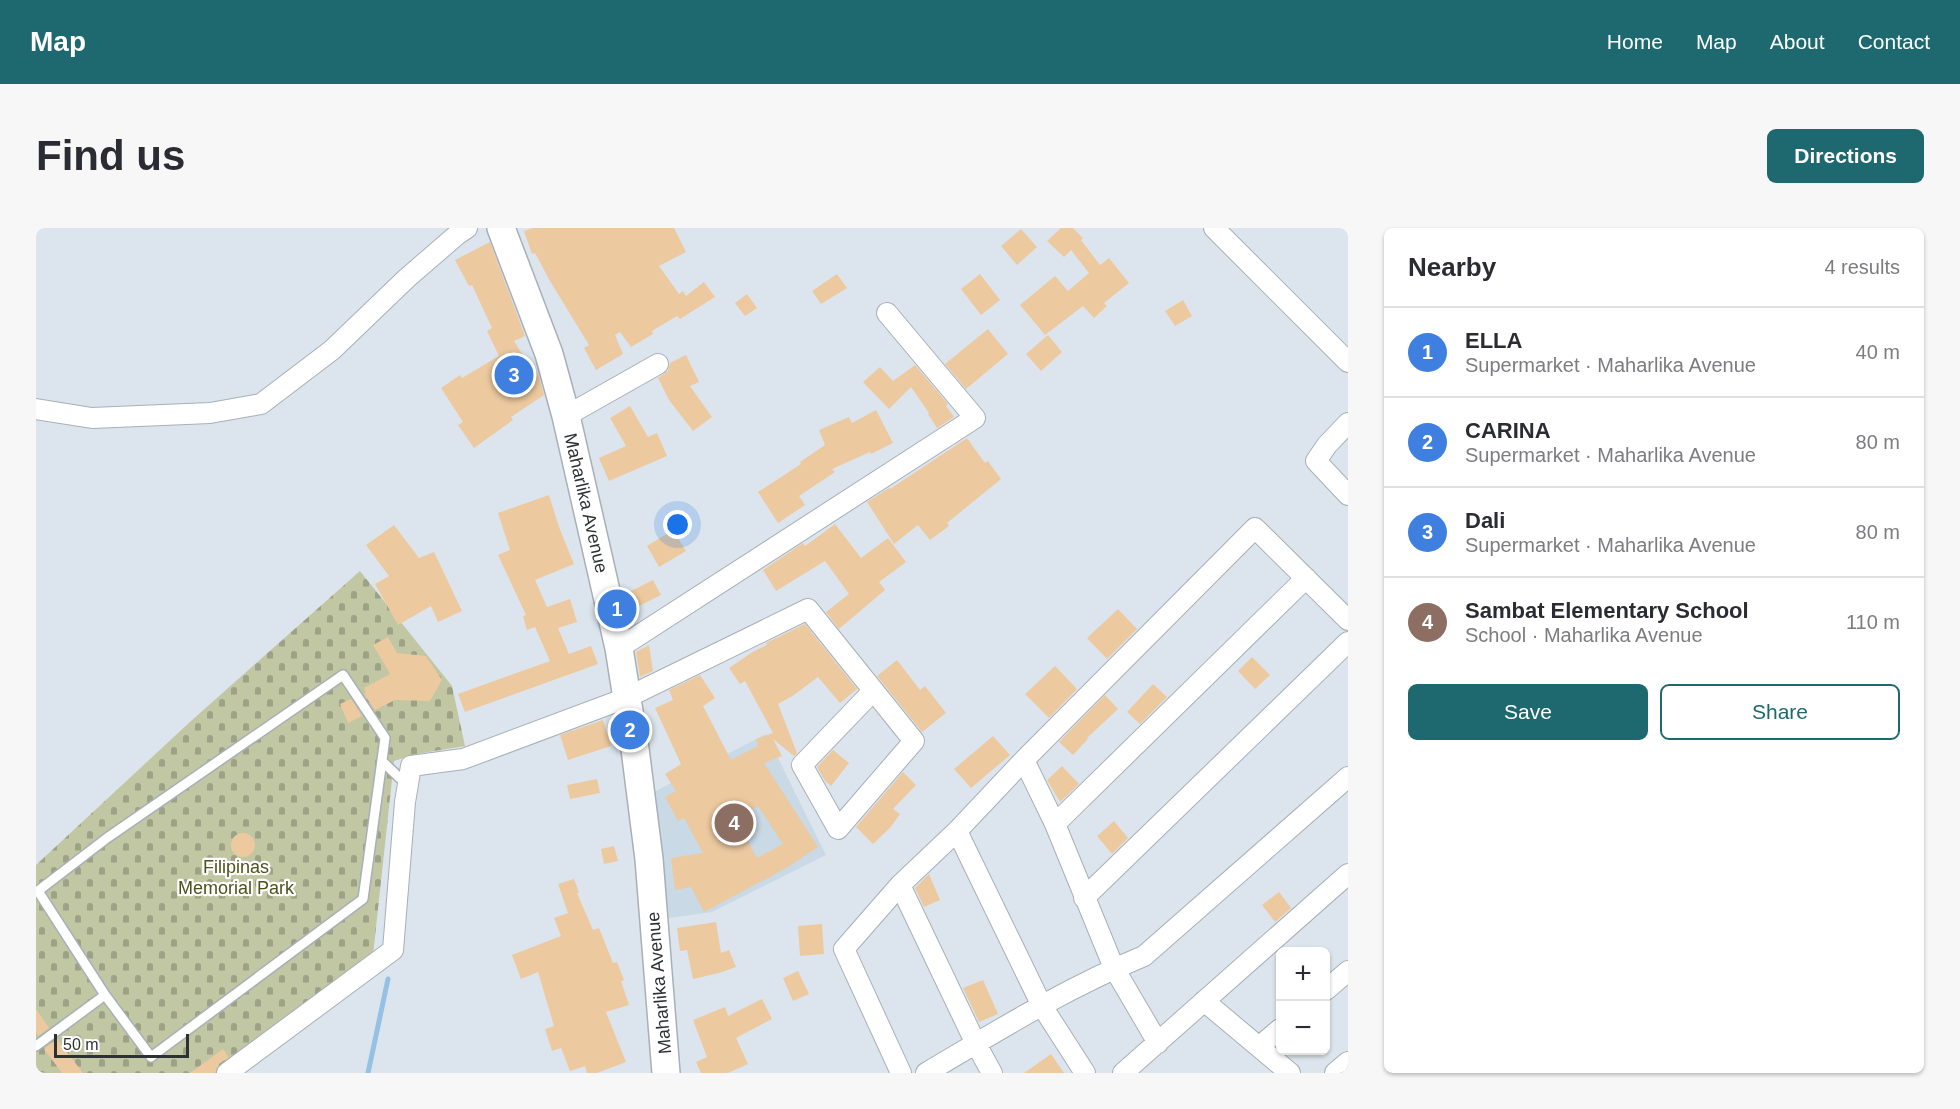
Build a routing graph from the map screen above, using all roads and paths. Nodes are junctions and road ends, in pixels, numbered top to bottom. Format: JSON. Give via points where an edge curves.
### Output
{"nodes":[{"id":1,"x":467,"y":228,"type":"edge"},
{"id":2,"x":501,"y":228,"type":"edge"},
{"id":3,"x":1214,"y":228,"type":"edge"},
{"id":4,"x":887,"y":313,"type":"dead end"},
{"id":5,"x":1348,"y":362,"type":"edge"},
{"id":6,"x":658,"y":364,"type":"dead end"},
{"id":7,"x":36,"y":409,"type":"edge"},
{"id":8,"x":566,"y":416,"type":"junction"},
{"id":9,"x":1348,"y":423,"type":"edge"},
{"id":10,"x":1348,"y":495,"type":"edge"},
{"id":11,"x":1306,"y":578,"type":"junction"},
{"id":12,"x":1348,"y":620,"type":"edge"},
{"id":13,"x":1348,"y":642,"type":"edge"},
{"id":14,"x":619,"y":648,"type":"junction"},
{"id":15,"x":873,"y":691,"type":"junction"},
{"id":16,"x":626,"y":698,"type":"junction"},
{"id":17,"x":382,"y":760,"type":"junction"},
{"id":18,"x":1024,"y":760,"type":"junction"},
{"id":19,"x":1348,"y":777,"type":"edge"},
{"id":20,"x":407,"y":785,"type":"junction"},
{"id":21,"x":1055,"y":824,"type":"junction"},
{"id":22,"x":957,"y":831,"type":"junction"},
{"id":23,"x":1348,"y":874,"type":"edge"},
{"id":24,"x":900,"y":885,"type":"junction"},
{"id":25,"x":37,"y":891,"type":"edge"},
{"id":26,"x":1084,"y":898,"type":"junction"},
{"id":27,"x":1114,"y":969,"type":"junction"},
{"id":28,"x":1348,"y":971,"type":"edge"},
{"id":29,"x":1330,"y":987,"type":"edge"},
{"id":30,"x":105,"y":994,"type":"junction"},
{"id":31,"x":1204,"y":1001,"type":"junction"},
{"id":32,"x":1042,"y":1006,"type":"junction"},
{"id":33,"x":1276,"y":1033,"type":"edge"},
{"id":34,"x":1158,"y":1043,"type":"junction"},
{"id":35,"x":976,"y":1044,"type":"junction"},
{"id":36,"x":36,"y":1046,"type":"edge"},
{"id":37,"x":1260,"y":1046,"type":"junction"},
{"id":38,"x":1348,"y":1062,"type":"edge"},
{"id":39,"x":227,"y":1073,"type":"edge"},
{"id":40,"x":666,"y":1073,"type":"edge"},
{"id":41,"x":901,"y":1073,"type":"edge"},
{"id":42,"x":926,"y":1073,"type":"edge"},
{"id":43,"x":992,"y":1073,"type":"edge"},
{"id":44,"x":1085,"y":1073,"type":"edge"},
{"id":45,"x":1123,"y":1073,"type":"edge"},
{"id":46,"x":1290,"y":1073,"type":"edge"},
{"id":47,"x":1335,"y":1073,"type":"edge"}],
"edges":[{"from":1,"to":7,"type":"street","via":[[407,278],[332,350],[261,404],[210,413],[92,418]]},
{"from":2,"to":8,"type":"main road","name":"Maharlika Avenue","via":[[549,354]]},
{"from":3,"to":5,"type":"street"},
{"from":4,"to":14,"type":"street","via":[[975,418]]},
{"from":6,"to":8,"type":"street"},
{"from":8,"to":14,"type":"main road","name":"Maharlika Avenue"},
{"from":9,"to":10,"type":"street","via":[[1316,461]]},
{"from":11,"to":12,"type":"street"},
{"from":11,"to":18,"type":"street","via":[[1255,528]]},
{"from":11,"to":21,"type":"street"},
{"from":13,"to":26,"type":"street"},
{"from":14,"to":16,"type":"main road","name":"Maharlika Avenue"},
{"from":15,"to":15,"type":"street","via":[[914,741],[838,829],[802,765]]},
{"from":15,"to":16,"type":"street","via":[[808,609]]},
{"from":16,"to":20,"type":"street","via":[[463,759],[411,766]]},
{"from":16,"to":40,"type":"main road","name":"Maharlika Avenue","via":[[649,859]]},
{"from":17,"to":20,"type":"lane"},
{"from":17,"to":25,"type":"lane","via":[[385,738],[343,675]]},
{"from":17,"to":30,"type":"lane","via":[[363,899],[151,1057]]},
{"from":18,"to":21,"type":"street"},
{"from":18,"to":22,"type":"street"},
{"from":19,"to":27,"type":"street","via":[[1144,956]]},
{"from":20,"to":39,"type":"street","via":[[393,950]]},
{"from":21,"to":26,"type":"street"},
{"from":22,"to":24,"type":"street"},
{"from":22,"to":32,"type":"street"},
{"from":23,"to":31,"type":"street"},
{"from":24,"to":35,"type":"street"},
{"from":24,"to":41,"type":"street","via":[[844,949]]},
{"from":25,"to":30,"type":"lane"},
{"from":26,"to":27,"type":"street"},
{"from":27,"to":32,"type":"street"},
{"from":27,"to":34,"type":"street"},
{"from":28,"to":29,"type":"street"},
{"from":30,"to":36,"type":"lane"},
{"from":31,"to":34,"type":"street"},
{"from":31,"to":37,"type":"street"},
{"from":32,"to":35,"type":"street"},
{"from":32,"to":44,"type":"street"},
{"from":33,"to":37,"type":"street"},
{"from":34,"to":45,"type":"street"},
{"from":35,"to":42,"type":"street"},
{"from":35,"to":43,"type":"street"},
{"from":37,"to":46,"type":"street"},
{"from":38,"to":47,"type":"street"}]}
